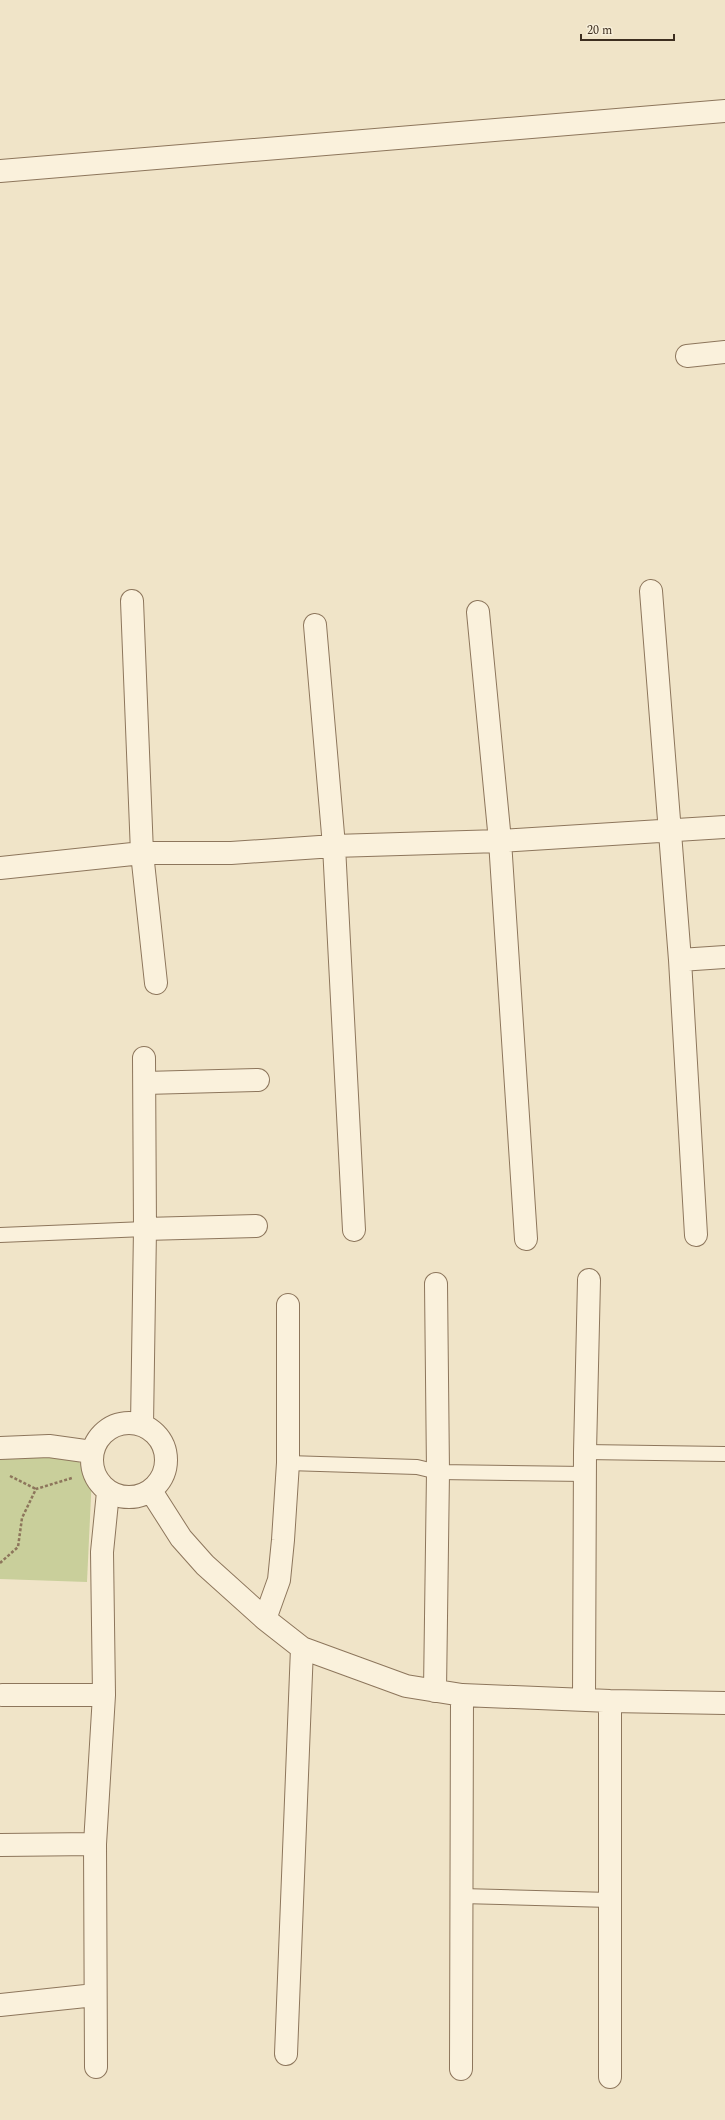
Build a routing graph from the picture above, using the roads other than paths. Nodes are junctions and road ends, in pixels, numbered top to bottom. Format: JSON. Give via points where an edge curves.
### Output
{"nodes":[{"id":1,"x":725,"y":111,"type":"edge"},
{"id":2,"x":0,"y":171,"type":"edge"},
{"id":3,"x":725,"y":352,"type":"edge"},
{"id":4,"x":687,"y":356,"type":"dead end"},
{"id":5,"x":651,"y":591,"type":"dead end"},
{"id":6,"x":132,"y":601,"type":"dead end"},
{"id":7,"x":478,"y":612,"type":"dead end"},
{"id":8,"x":315,"y":625,"type":"dead end"},
{"id":9,"x":725,"y":827,"type":"edge"},
{"id":10,"x":670,"y":830,"type":"junction"},
{"id":11,"x":500,"y":841,"type":"junction"},
{"id":12,"x":334,"y":846,"type":"junction"},
{"id":13,"x":142,"y":853,"type":"junction"},
{"id":14,"x":0,"y":868,"type":"edge"},
{"id":15,"x":725,"y":957,"type":"edge"},
{"id":16,"x":680,"y":960,"type":"junction"},
{"id":17,"x":156,"y":983,"type":"dead end"},
{"id":18,"x":144,"y":1058,"type":"dead end"},
{"id":19,"x":258,"y":1080,"type":"dead end"},
{"id":20,"x":145,"y":1084,"type":"junction"},
{"id":21,"x":256,"y":1226,"type":"dead end"},
{"id":22,"x":145,"y":1229,"type":"junction"},
{"id":23,"x":354,"y":1230,"type":"dead end"},
{"id":24,"x":0,"y":1235,"type":"edge"},
{"id":25,"x":696,"y":1235,"type":"dead end"},
{"id":26,"x":526,"y":1239,"type":"dead end"},
{"id":27,"x":589,"y":1280,"type":"dead end"},
{"id":28,"x":436,"y":1284,"type":"dead end"},
{"id":29,"x":288,"y":1305,"type":"dead end"},
{"id":30,"x":142,"y":1425,"type":"junction"},
{"id":31,"x":0,"y":1448,"type":"edge"},
{"id":32,"x":585,"y":1452,"type":"junction"},
{"id":33,"x":725,"y":1454,"type":"edge"},
{"id":34,"x":92,"y":1462,"type":"junction"},
{"id":35,"x":288,"y":1463,"type":"junction"},
{"id":36,"x":438,"y":1472,"type":"junction"},
{"id":37,"x":585,"y":1474,"type":"junction"},
{"id":38,"x":151,"y":1491,"type":"junction"},
{"id":39,"x":108,"y":1492,"type":"junction"},
{"id":40,"x":266,"y":1619,"type":"junction"},
{"id":41,"x":302,"y":1648,"type":"junction"},
{"id":42,"x":435,"y":1691,"type":"junction"},
{"id":43,"x":2,"y":1695,"type":"dead end"},
{"id":44,"x":104,"y":1695,"type":"junction"},
{"id":45,"x":462,"y":1695,"type":"junction"},
{"id":46,"x":584,"y":1700,"type":"junction"},
{"id":47,"x":610,"y":1702,"type":"junction"},
{"id":48,"x":725,"y":1703,"type":"edge"},
{"id":49,"x":96,"y":1844,"type":"junction"},
{"id":50,"x":0,"y":1845,"type":"edge"},
{"id":51,"x":461,"y":1896,"type":"junction"},
{"id":52,"x":610,"y":1900,"type":"junction"},
{"id":53,"x":95,"y":1994,"type":"junction"},
{"id":54,"x":0,"y":2004,"type":"edge"},
{"id":55,"x":286,"y":2054,"type":"dead end"},
{"id":56,"x":96,"y":2067,"type":"dead end"},
{"id":57,"x":460,"y":2069,"type":"dead end"},
{"id":58,"x":610,"y":2077,"type":"dead end"}],
"edges":[{"from":1,"to":2,"type":"street"},
{"from":3,"to":4,"type":"street"},
{"from":5,"to":10,"type":"street"},
{"from":6,"to":13,"type":"street"},
{"from":7,"to":11,"type":"street"},
{"from":8,"to":12,"type":"street"},
{"from":9,"to":10,"type":"street"},
{"from":10,"to":11,"type":"street"},
{"from":10,"to":16,"type":"street"},
{"from":11,"to":12,"type":"street"},
{"from":11,"to":26,"type":"street"},
{"from":12,"to":13,"type":"street","via":[[231,853]]},
{"from":12,"to":23,"type":"street"},
{"from":13,"to":14,"type":"street"},
{"from":13,"to":17,"type":"street"},
{"from":15,"to":16,"type":"street"},
{"from":16,"to":25,"type":"street"},
{"from":18,"to":20,"type":"street"},
{"from":19,"to":20,"type":"street"},
{"from":20,"to":22,"type":"street"},
{"from":21,"to":22,"type":"street"},
{"from":22,"to":24,"type":"lane"},
{"from":22,"to":30,"type":"street"},
{"from":27,"to":32,"type":"street"},
{"from":28,"to":36,"type":"street"},
{"from":29,"to":35,"type":"street"},
{"from":30,"to":34,"type":"street","via":[[130,1422],[117,1424],[105,1431],[97,1441]]},
{"from":30,"to":38,"type":"street","via":[[156,1434],[164,1448],[167,1464],[162,1479]]},
{"from":31,"to":34,"type":"street","via":[[49,1446]]},
{"from":32,"to":33,"type":"lane"},
{"from":32,"to":37,"type":"street"},
{"from":34,"to":39,"type":"street"},
{"from":35,"to":36,"type":"lane","via":[[417,1467]]},
{"from":35,"to":40,"type":"street","via":[[279,1580]]},
{"from":36,"to":37,"type":"lane"},
{"from":36,"to":42,"type":"street"},
{"from":37,"to":46,"type":"street"},
{"from":38,"to":39,"type":"street","via":[[138,1497],[123,1498]]},
{"from":38,"to":40,"type":"street","via":[[181,1538],[205,1565]]},
{"from":39,"to":44,"type":"street","via":[[102,1552]]},
{"from":40,"to":41,"type":"street"},
{"from":41,"to":42,"type":"street","via":[[406,1686]]},
{"from":41,"to":55,"type":"street"},
{"from":42,"to":45,"type":"street"},
{"from":43,"to":44,"type":"street"},
{"from":44,"to":49,"type":"street"},
{"from":45,"to":46,"type":"street"},
{"from":45,"to":51,"type":"street"},
{"from":46,"to":47,"type":"street"},
{"from":47,"to":48,"type":"street"},
{"from":47,"to":52,"type":"street"},
{"from":49,"to":50,"type":"street"},
{"from":49,"to":53,"type":"street"},
{"from":51,"to":52,"type":"lane"},
{"from":51,"to":57,"type":"street"},
{"from":52,"to":58,"type":"street"},
{"from":53,"to":54,"type":"street"},
{"from":53,"to":56,"type":"street"}]}
